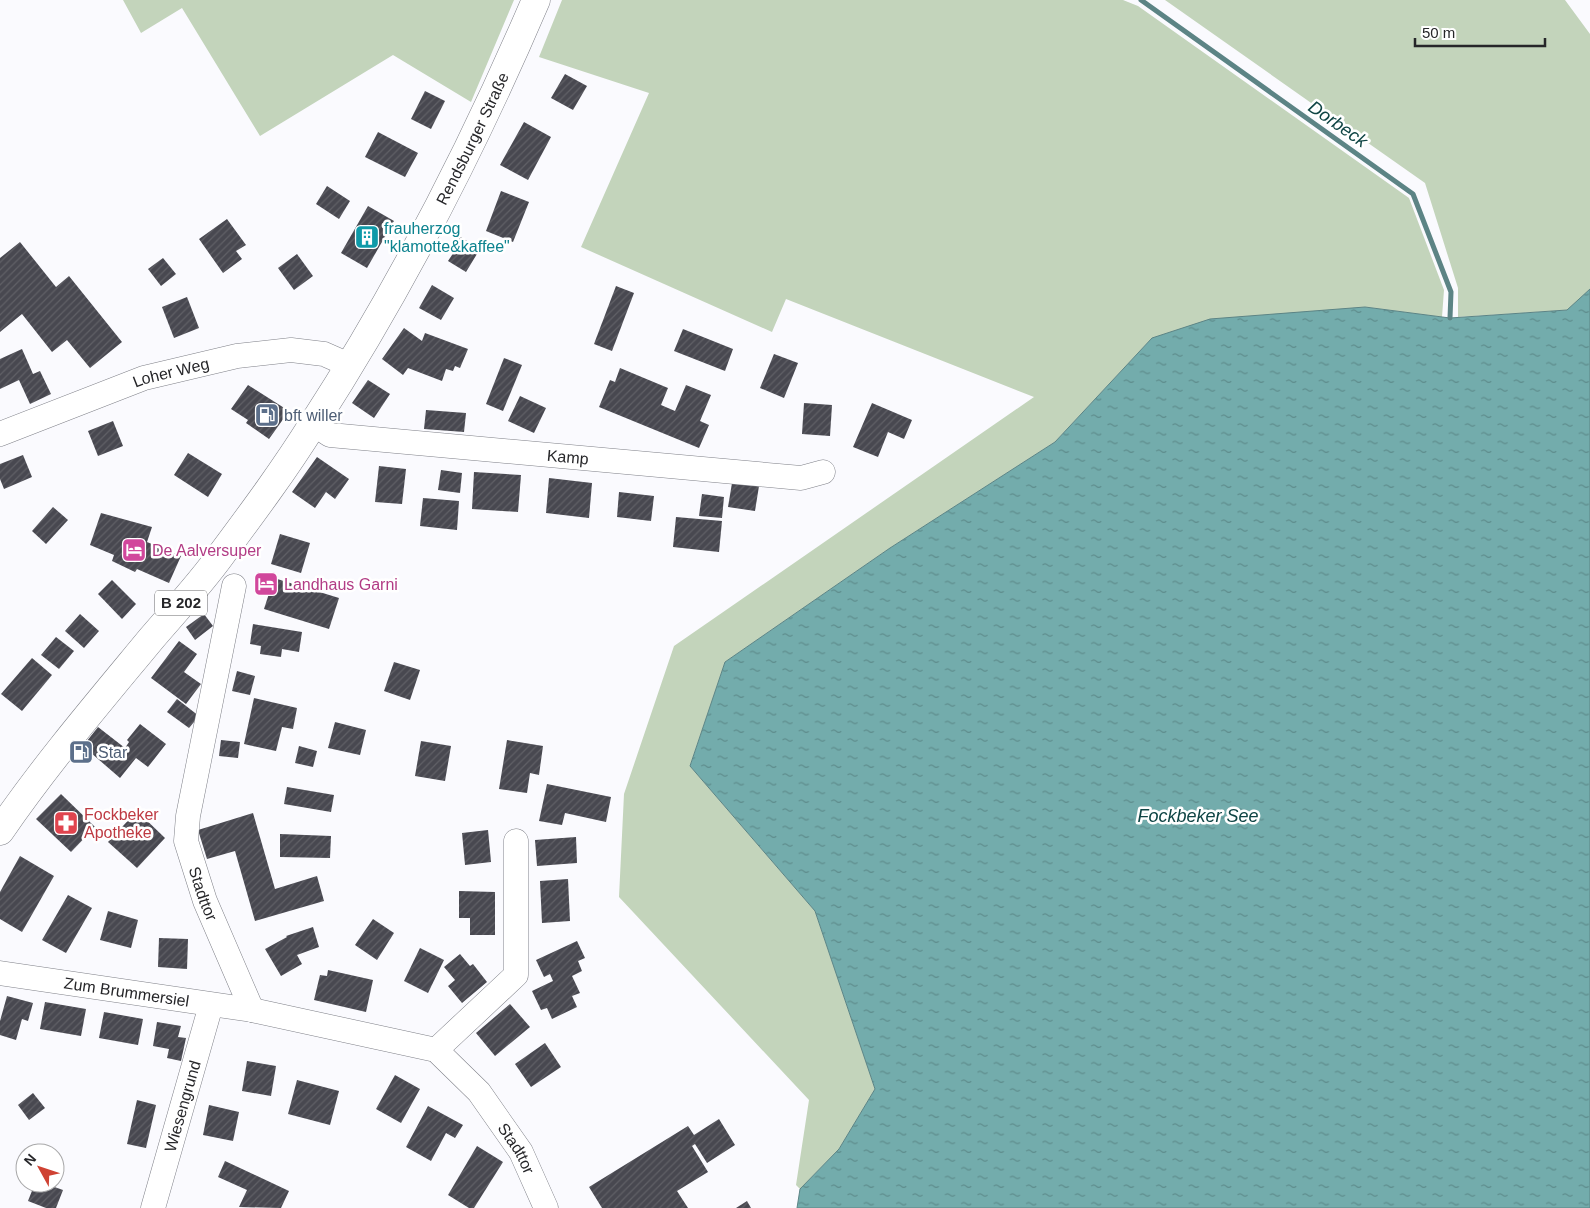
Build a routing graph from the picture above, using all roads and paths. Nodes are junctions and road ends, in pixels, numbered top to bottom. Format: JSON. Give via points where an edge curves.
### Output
{"nodes":[{"id":1,"x":536,"y":0,"type":"edge"},
{"id":2,"x":349,"y":365,"type":"junction"},
{"id":3,"x":313,"y":424,"type":"junction"},
{"id":4,"x":0,"y":434,"type":"edge"},
{"id":5,"x":823,"y":472,"type":"dead end"},
{"id":6,"x":234,"y":586,"type":"dead end"},
{"id":7,"x":0,"y":831,"type":"edge"},
{"id":8,"x":516,"y":841,"type":"dead end"},
{"id":9,"x":0,"y":973,"type":"edge"},
{"id":10,"x":211,"y":1005,"type":"junction"},
{"id":11,"x":252,"y":1010,"type":"junction"},
{"id":12,"x":436,"y":1050,"type":"junction"},
{"id":13,"x":153,"y":1208,"type":"edge"},
{"id":14,"x":546,"y":1208,"type":"edge"}],
"edges":[{"from":1,"to":2,"type":"main road","name":"Rendsburger Straße","via":[[457,170],[393,291]]},
{"from":2,"to":3,"type":"main road","name":"Rendsburger Straße","number":"B 202"},
{"from":2,"to":4,"type":"street","name":"Loher Weg","via":[[324,354],[291,350],[237,356],[144,378]]},
{"from":3,"to":5,"type":"street","name":"Kamp","via":[[330,435],[340,436],[801,478]]},
{"from":3,"to":7,"type":"main road","name":"Rendsburger Straße","number":"B 202","via":[[220,557],[84,719]]},
{"from":6,"to":11,"type":"street","name":"Stadttor","via":[[188,816],[186,841],[205,901]]},
{"from":8,"to":12,"type":"street","via":[[516,975]]},
{"from":9,"to":10,"type":"street","name":"Zum Brummersiel"},
{"from":10,"to":11,"type":"street","name":"Zum Brummersiel"},
{"from":10,"to":13,"type":"street","name":"Wiesengrund"},
{"from":11,"to":12,"type":"street"},
{"from":12,"to":14,"type":"street","name":"Stadttor","via":[[479,1092],[521,1152]]}]}
